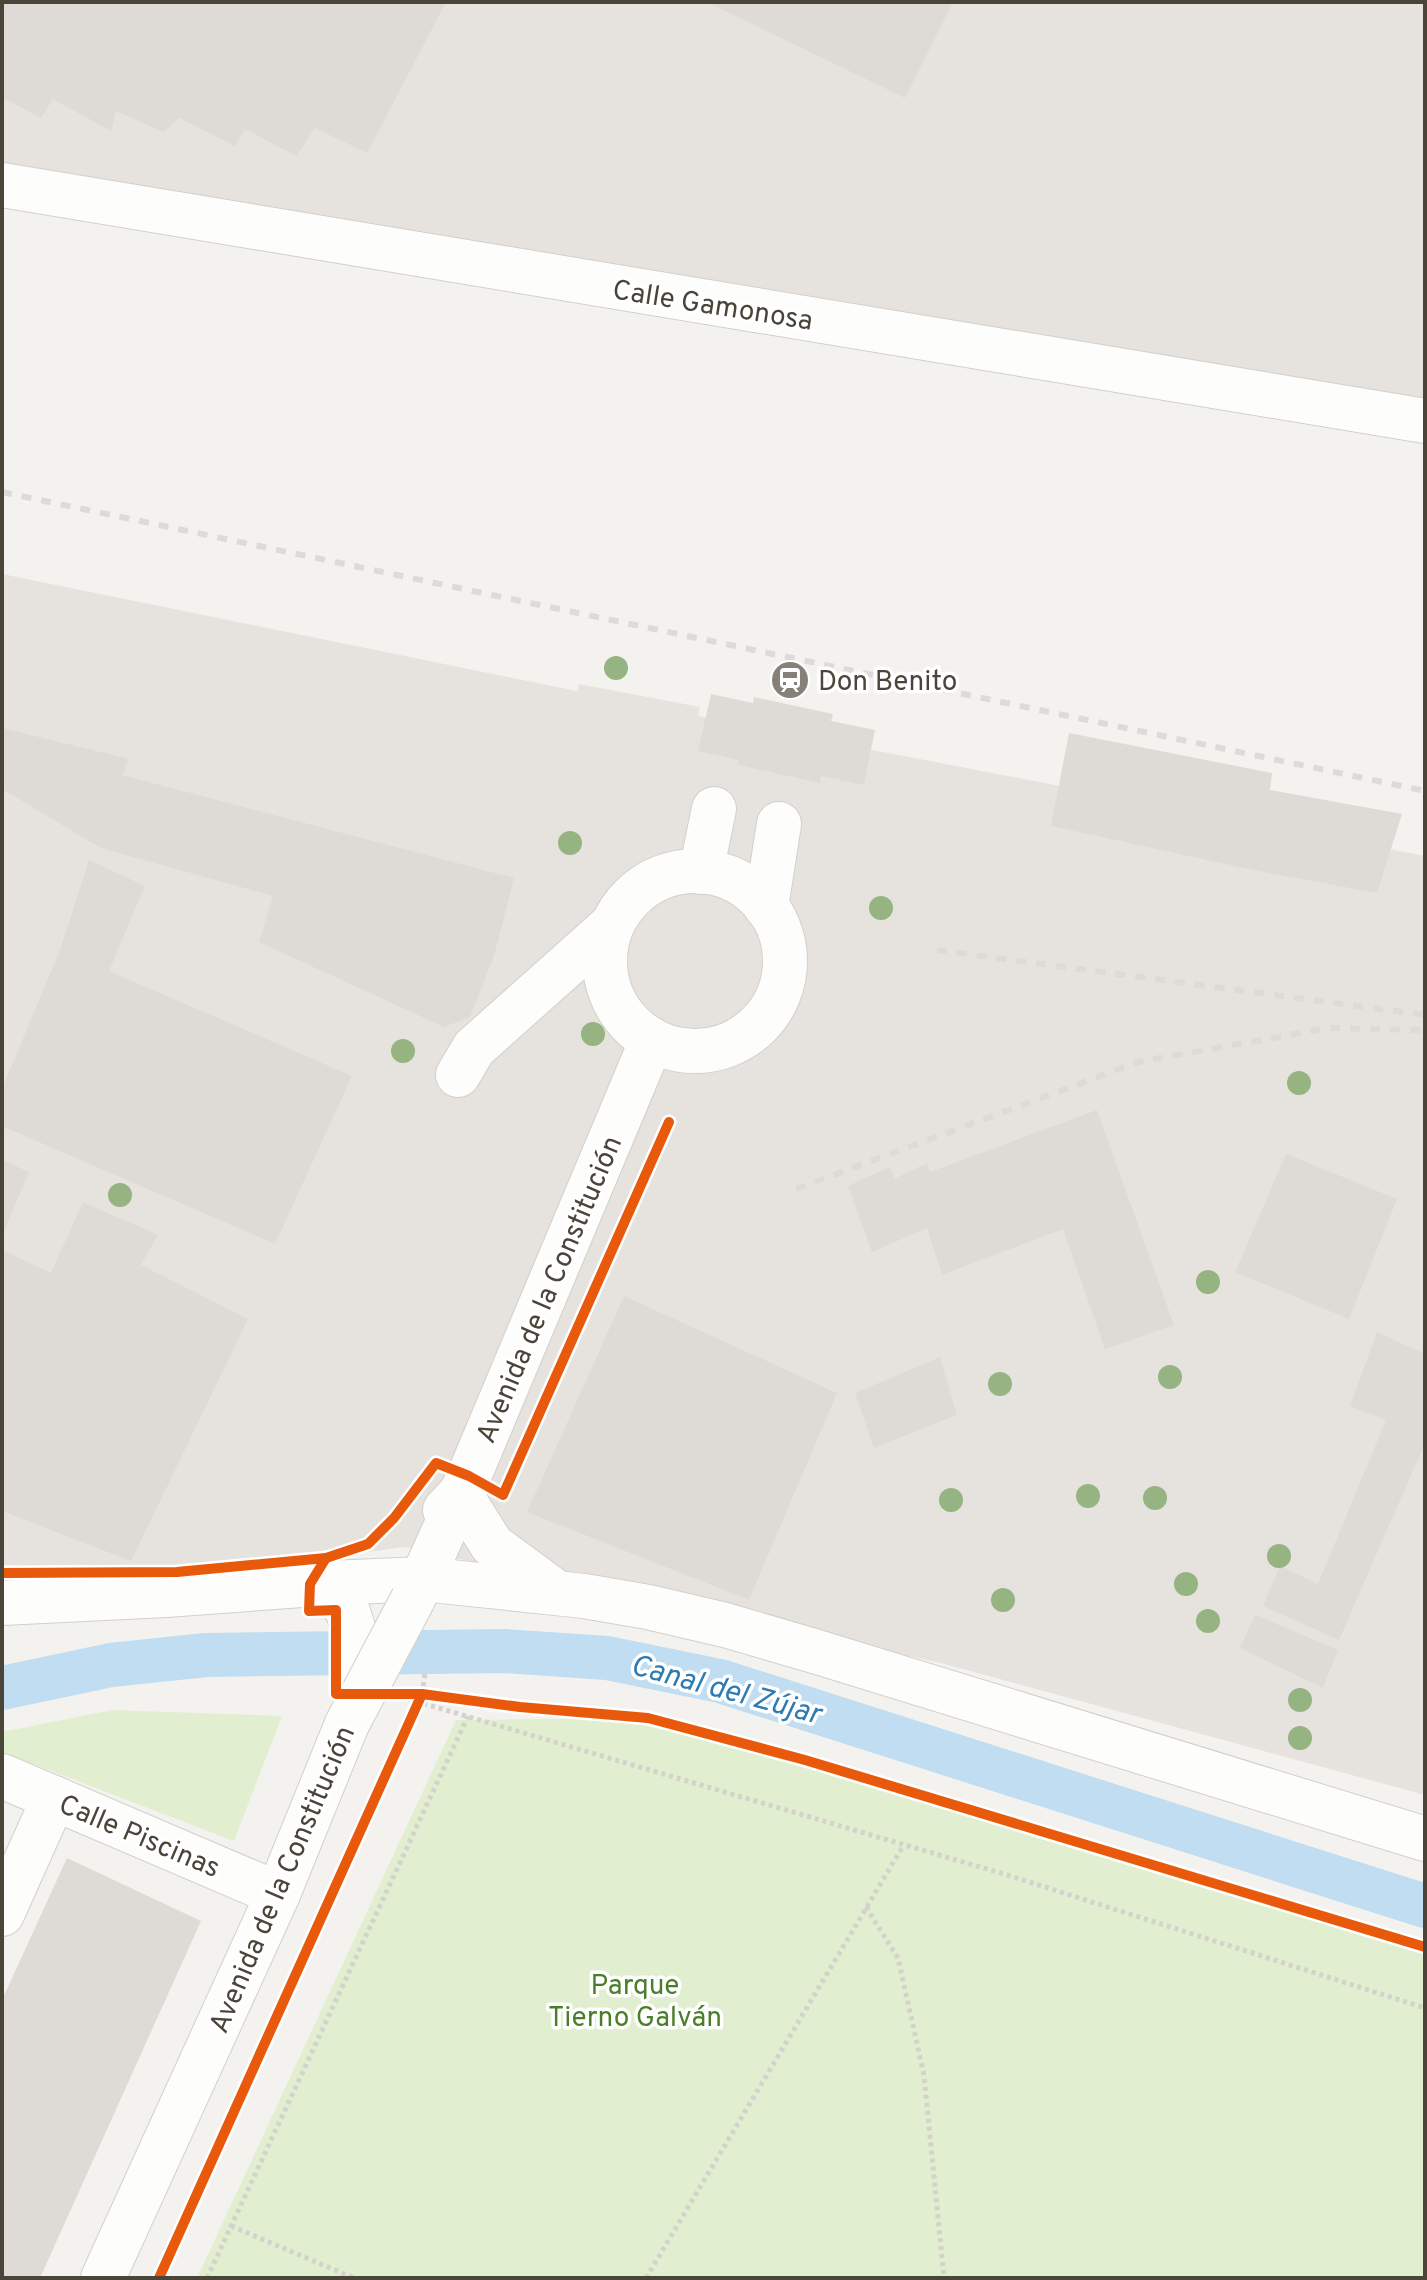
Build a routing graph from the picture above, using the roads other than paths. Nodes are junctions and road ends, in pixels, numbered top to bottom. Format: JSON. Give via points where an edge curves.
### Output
{"nodes":[{"id":1,"x":2,"y":185,"type":"edge"},
{"id":2,"x":1425,"y":421,"type":"edge"},
{"id":3,"x":714,"y":809,"type":"dead end"},
{"id":4,"x":779,"y":824,"type":"dead end"},
{"id":5,"x":701,"y":872,"type":"junction"},
{"id":6,"x":766,"y":907,"type":"junction"},
{"id":7,"x":612,"y":925,"type":"junction"},
{"id":8,"x":610,"y":990,"type":"junction"},
{"id":9,"x":652,"y":1040,"type":"junction"},
{"id":10,"x":460,"y":1494,"type":"junction"},
{"id":11,"x":383,"y":1592,"type":"junction"},
{"id":12,"x":559,"y":1594,"type":"junction"},
{"id":13,"x":2,"y":1603,"type":"edge"},
{"id":14,"x":368,"y":1698,"type":"junction"},
{"id":15,"x":2,"y":1776,"type":"edge"},
{"id":16,"x":54,"y":1798,"type":"junction"},
{"id":17,"x":1425,"y":1839,"type":"edge"},
{"id":18,"x":278,"y":1894,"type":"junction"},
{"id":19,"x":2,"y":1914,"type":"edge"},
{"id":20,"x":103,"y":2278,"type":"edge"}],
"edges":[{"from":1,"to":2,"type":"street","name":"Calle Gamonosa"},
{"from":3,"to":5,"type":"street"},
{"from":4,"to":6,"type":"street"},
{"from":5,"to":6,"type":"street","via":[[723,874],[752,890]]},
{"from":5,"to":7,"type":"street","via":[[658,878],[630,897]]},
{"from":6,"to":9,"type":"street","via":[[785,947],[784,980],[771,1011],[747,1035],[717,1049],[684,1050]]},
{"from":7,"to":8,"type":"street","via":[[605,957]]},
{"from":7,"to":8,"type":"street","via":[[474,1048],[458,1075],[488,1058],[561,992]]},
{"from":8,"to":9,"type":"street","via":[[626,1019]]},
{"from":9,"to":10,"type":"street","name":"Avenida de la Constitución"},
{"from":10,"to":11,"type":"street","name":"Avenida de la Constitución"},
{"from":10,"to":12,"type":"street","via":[[492,1545]]},
{"from":11,"to":12,"type":"street"},
{"from":11,"to":13,"type":"street"},
{"from":11,"to":14,"type":"street","name":"Avenida de la Constitución","bridge":true},
{"from":11,"to":14,"type":"street","via":[[357,1640]]},
{"from":12,"to":17,"type":"street","via":[[725,1625]]},
{"from":14,"to":18,"type":"street","name":"Avenida de la Constitución"},
{"from":15,"to":16,"type":"street","name":"Calle Piscinas"},
{"from":16,"to":18,"type":"street","name":"Calle Piscinas"},
{"from":16,"to":19,"type":"street"},
{"from":18,"to":20,"type":"street","name":"Avenida de la Constitución"}]}
